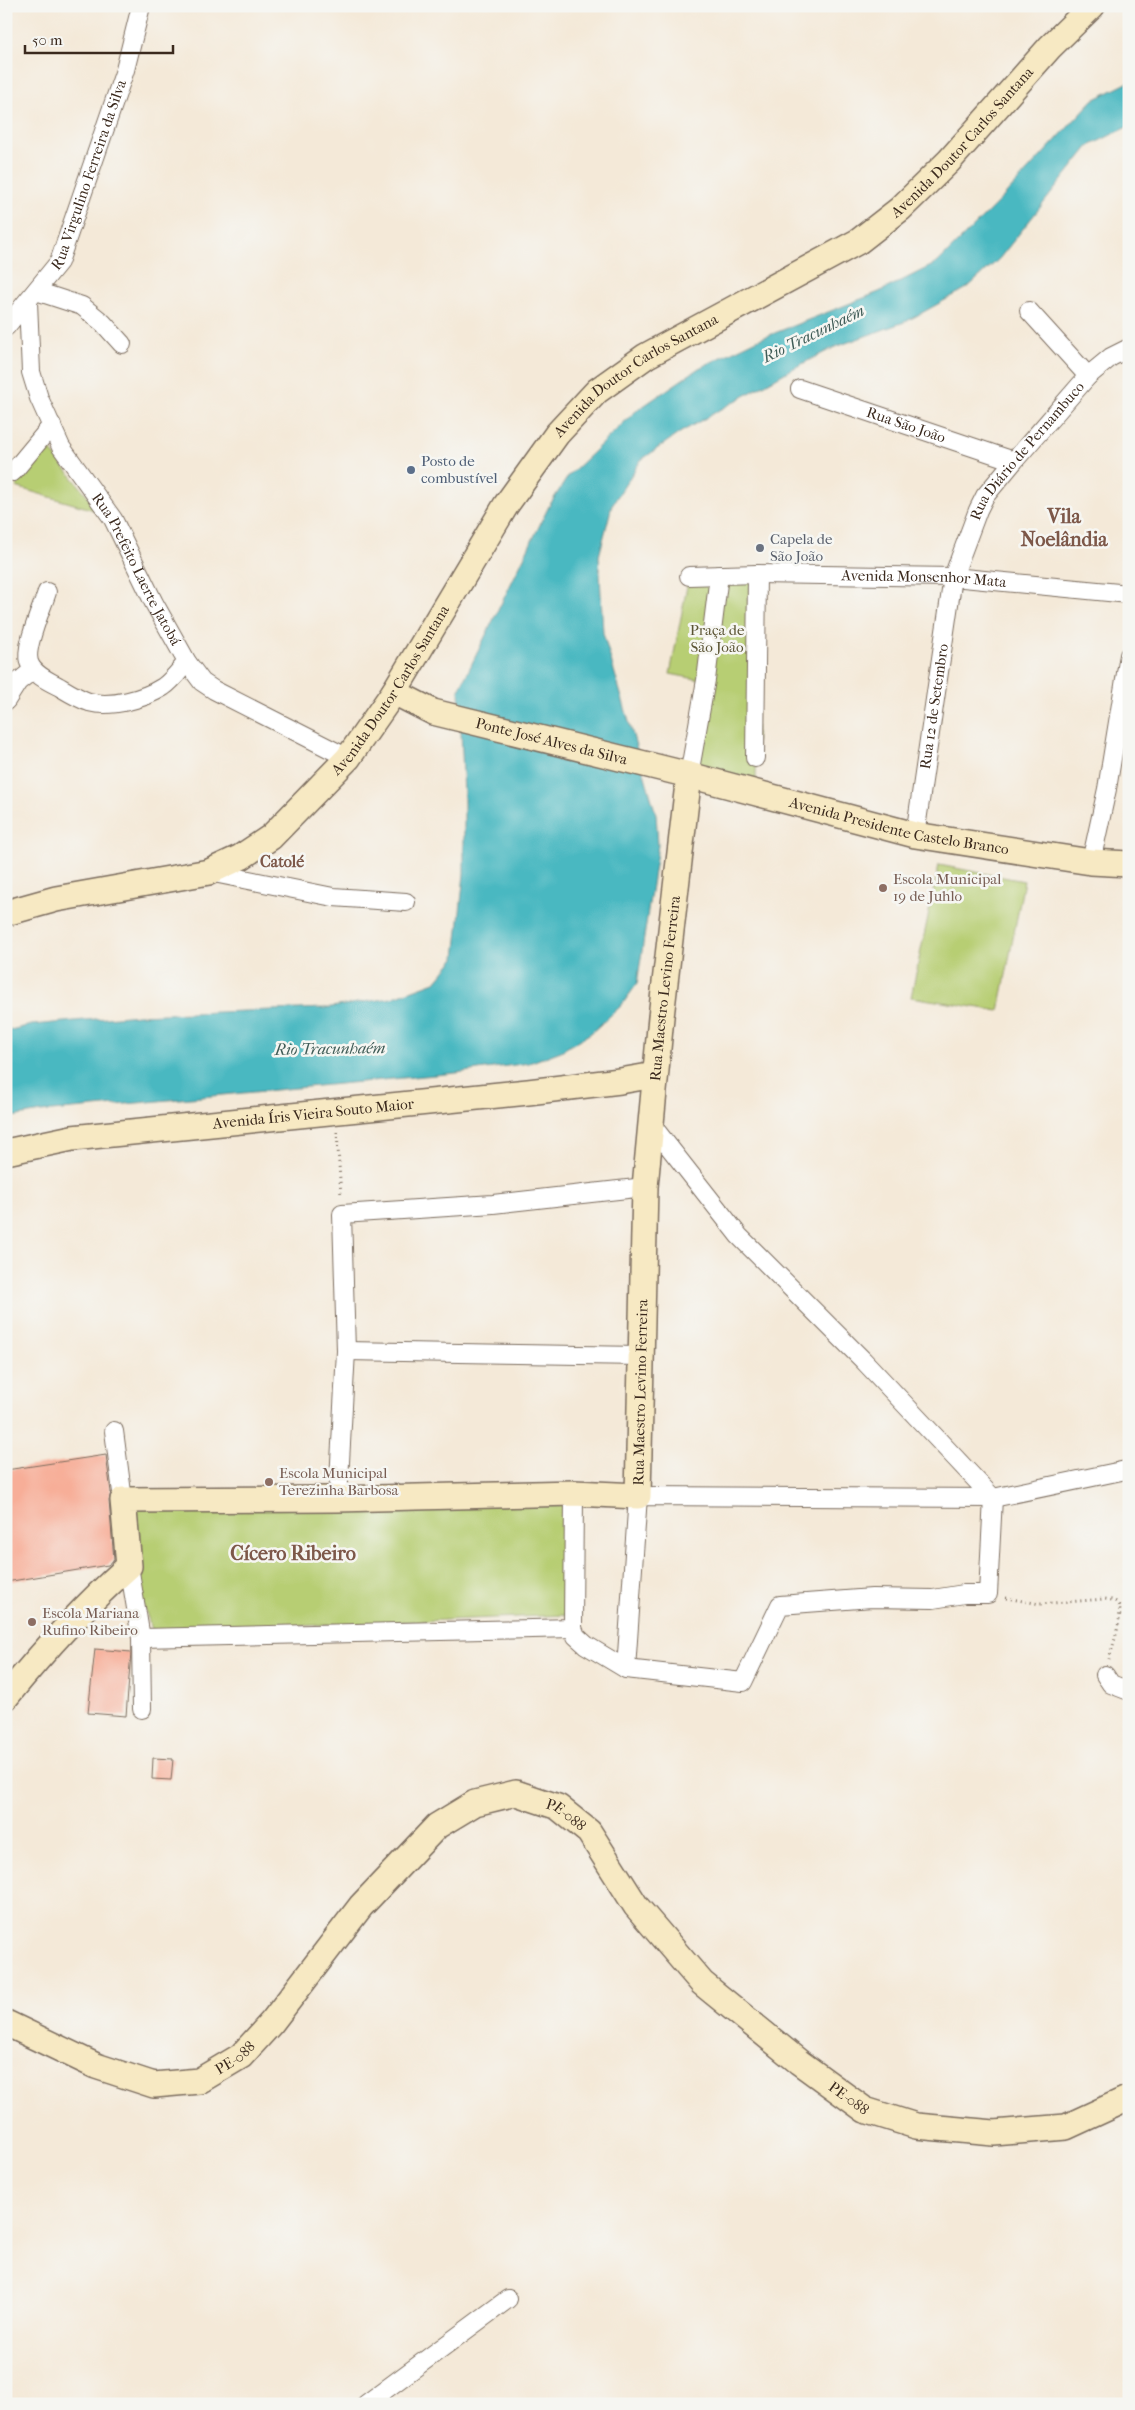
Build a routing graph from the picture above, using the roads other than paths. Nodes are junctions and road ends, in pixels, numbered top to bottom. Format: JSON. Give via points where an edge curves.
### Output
{"nodes":[{"id":1,"x":141,"y":6,"type":"edge"},
{"id":2,"x":1092,"y":6,"type":"edge"},
{"id":3,"x":32,"y":296,"type":"junction"},
{"id":4,"x":1029,"y":311,"type":"dead end"},
{"id":5,"x":6,"y":327,"type":"edge"},
{"id":6,"x":122,"y":344,"type":"dead end"},
{"id":7,"x":1129,"y":348,"type":"edge"},
{"id":8,"x":1088,"y":376,"type":"junction"},
{"id":9,"x":800,"y":389,"type":"dead end"},
{"id":10,"x":52,"y":425,"type":"junction"},
{"id":11,"x":1014,"y":461,"type":"junction"},
{"id":12,"x":13,"y":472,"type":"dead end"},
{"id":13,"x":757,"y":574,"type":"junction"},
{"id":14,"x":719,"y":575,"type":"junction"},
{"id":15,"x":689,"y":576,"type":"dead end"},
{"id":16,"x":953,"y":577,"type":"junction"},
{"id":17,"x":47,"y":592,"type":"dead end"},
{"id":18,"x":1129,"y":594,"type":"edge"},
{"id":19,"x":1129,"y":655,"type":"edge"},
{"id":20,"x":188,"y":662,"type":"junction"},
{"id":21,"x":33,"y":670,"type":"junction"},
{"id":22,"x":394,"y":692,"type":"junction"},
{"id":23,"x":6,"y":702,"type":"edge"},
{"id":24,"x":348,"y":758,"type":"junction"},
{"id":25,"x":755,"y":758,"type":"dead end"},
{"id":26,"x":680,"y":773,"type":"junction"},
{"id":27,"x":915,"y":835,"type":"junction"},
{"id":28,"x":1091,"y":862,"type":"junction"},
{"id":29,"x":1129,"y":864,"type":"edge"},
{"id":30,"x":209,"y":872,"type":"junction"},
{"id":31,"x":406,"y":902,"type":"dead end"},
{"id":32,"x":6,"y":913,"type":"edge"},
{"id":33,"x":655,"y":1074,"type":"junction"},
{"id":34,"x":651,"y":1124,"type":"junction"},
{"id":35,"x":6,"y":1152,"type":"edge"},
{"id":36,"x":645,"y":1187,"type":"junction"},
{"id":37,"x":346,"y":1351,"type":"junction"},
{"id":38,"x":641,"y":1356,"type":"junction"},
{"id":39,"x":114,"y":1430,"type":"dead end"},
{"id":40,"x":1126,"y":1470,"type":"dead end"},
{"id":41,"x":574,"y":1493,"type":"junction"},
{"id":42,"x":638,"y":1496,"type":"junction"},
{"id":43,"x":994,"y":1498,"type":"junction"},
{"id":44,"x":338,"y":1499,"type":"junction"},
{"id":45,"x":123,"y":1500,"type":"junction"},
{"id":46,"x":129,"y":1566,"type":"junction"},
{"id":47,"x":574,"y":1628,"type":"junction"},
{"id":48,"x":141,"y":1638,"type":"junction"},
{"id":49,"x":626,"y":1670,"type":"junction"},
{"id":50,"x":1105,"y":1676,"type":"road end"},
{"id":51,"x":1129,"y":1691,"type":"edge"},
{"id":52,"x":6,"y":1697,"type":"edge"},
{"id":53,"x":142,"y":1709,"type":"dead end"},
{"id":54,"x":6,"y":2023,"type":"edge"},
{"id":55,"x":1129,"y":2098,"type":"edge"},
{"id":56,"x":508,"y":2299,"type":"dead end"},
{"id":57,"x":366,"y":2404,"type":"edge"}],
"edges":[{"from":1,"to":3,"type":"street","name":"Rua Virgulino Ferreira da Silva","via":[[122,80],[59,262]]},
{"from":2,"to":22,"type":"street","name":"Avenida Doutor Carlos Santana","via":[[1050,47],[949,161],[900,209],[859,241],[646,356],[597,391],[557,434],[506,505]]},
{"from":3,"to":5,"type":"street","name":"Rua Virgulino Ferreira da Silva"},
{"from":3,"to":6,"type":"street","via":[[82,306]]},
{"from":3,"to":10,"type":"street","name":"Rua Prefeito Laerte Jatobá","via":[[31,372]]},
{"from":4,"to":8,"type":"street"},
{"from":7,"to":8,"type":"street","name":"Rua Diário de Pernambuco","via":[[1111,357]]},
{"from":8,"to":11,"type":"street","name":"Rua Diário de Pernambuco"},
{"from":9,"to":11,"type":"street","name":"Rua São João"},
{"from":10,"to":12,"type":"street"},
{"from":10,"to":20,"type":"street","name":"Rua Prefeito Laerte Jatobá","via":[[61,447],[113,519],[154,603]]},
{"from":11,"to":16,"type":"street","name":"Rua Diário de Pernambuco","via":[[985,496]]},
{"from":13,"to":14,"type":"street","name":"Avenida Monsenhor Mata"},
{"from":13,"to":16,"type":"street","name":"Avenida Monsenhor Mata"},
{"from":13,"to":25,"type":"street"},
{"from":14,"to":15,"type":"street","name":"Avenida Monsenhor Mata"},
{"from":14,"to":26,"type":"street","via":[[706,680]]},
{"from":16,"to":18,"type":"street","name":"Avenida Monsenhor Mata"},
{"from":16,"to":27,"type":"street","name":"Rua 12 de Setembro"},
{"from":17,"to":21,"type":"street","via":[[30,644],[28,661]]},
{"from":19,"to":28,"type":"street","via":[[1107,789]]},
{"from":20,"to":21,"type":"street","via":[[164,686],[146,695],[105,704],[76,696]]},
{"from":20,"to":24,"type":"street","name":"Rua Prefeito Laerte Jatobá","via":[[202,682],[214,690]]},
{"from":21,"to":23,"type":"street","via":[[18,682]]},
{"from":22,"to":24,"type":"street","name":"Avenida Doutor Carlos Santana"},
{"from":22,"to":26,"type":"street","name":"Ponte José Alves da Silva","via":[[433,712]]},
{"from":24,"to":30,"type":"street","name":"Avenida Doutor Carlos Santana","via":[[271,837],[241,858]]},
{"from":26,"to":27,"type":"street","name":"Avenida Presidente Castelo Branco"},
{"from":26,"to":33,"type":"street","name":"Rua Maestro Levino Ferreira"},
{"from":27,"to":28,"type":"street","name":"Avenida Presidente Castelo Branco"},
{"from":28,"to":29,"type":"street","name":"Avenida Presidente Castelo Branco"},
{"from":30,"to":31,"type":"street","via":[[332,897]]},
{"from":30,"to":32,"type":"street","name":"Avenida Doutor Carlos Santana","via":[[56,899]]},
{"from":33,"to":34,"type":"street","name":"Rua Maestro Levino Ferreira"},
{"from":33,"to":35,"type":"street","name":"Avenida Íris Vieira Souto Maior","via":[[620,1081],[72,1138]]},
{"from":34,"to":36,"type":"street","name":"Rua Maestro Levino Ferreira"},
{"from":34,"to":43,"type":"street","via":[[739,1236]]},
{"from":36,"to":37,"type":"street","via":[[493,1204],[342,1214]]},
{"from":36,"to":38,"type":"street","name":"Rua Maestro Levino Ferreira"},
{"from":37,"to":38,"type":"street"},
{"from":37,"to":44,"type":"street"},
{"from":38,"to":42,"type":"street","name":"Rua Maestro Levino Ferreira"},
{"from":39,"to":45,"type":"street"},
{"from":40,"to":43,"type":"street"},
{"from":41,"to":42,"type":"street","name":"Rua Maestro Levino Ferreira"},
{"from":41,"to":44,"type":"street","name":"Rua Maestro Levino Ferreira"},
{"from":41,"to":47,"type":"street"},
{"from":42,"to":43,"type":"street"},
{"from":42,"to":49,"type":"street"},
{"from":43,"to":49,"type":"street","via":[[988,1594],[780,1605],[743,1682]]},
{"from":44,"to":45,"type":"street","name":"Rua Maestro Levino Ferreira"},
{"from":45,"to":46,"type":"street"},
{"from":46,"to":48,"type":"street"},
{"from":46,"to":52,"type":"street","via":[[48,1645]]},
{"from":47,"to":48,"type":"street"},
{"from":47,"to":49,"type":"street","via":[[576,1636],[586,1645]]},
{"from":48,"to":53,"type":"street"},
{"from":50,"to":51,"type":"street","via":[[1111,1684]]},
{"from":54,"to":55,"type":"street","name":"PE-088","via":[[96,2066],[154,2085],[199,2082],[240,2056],[272,2022],[360,1906],[437,1826],[475,1803],[516,1793],[558,1807],[589,1832],[636,1906],[702,1983],[799,2062],[865,2110],[916,2126],[994,2133],[1066,2127]]},
{"from":56,"to":57,"type":"street"}]}
